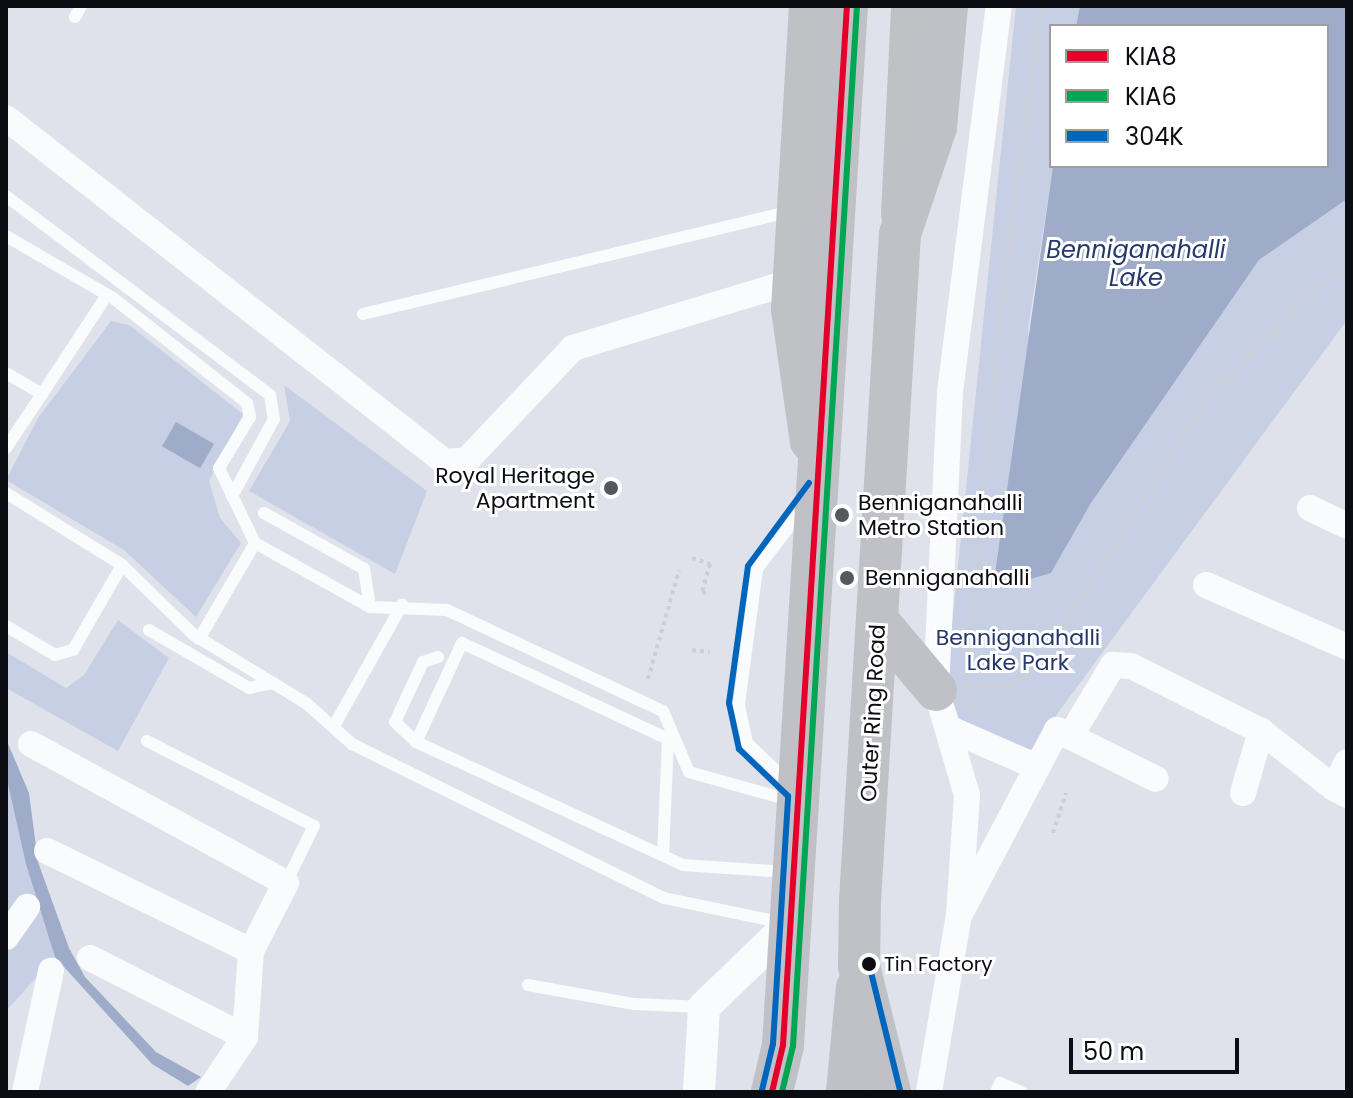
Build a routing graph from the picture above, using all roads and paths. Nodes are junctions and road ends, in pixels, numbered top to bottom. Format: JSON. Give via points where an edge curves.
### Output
{"nodes":[{"id":1,"x":809,"y":6,"type":"edge"},
{"id":2,"x":847,"y":6,"type":"edge"},
{"id":3,"x":911,"y":6,"type":"edge"},
{"id":4,"x":947,"y":6,"type":"edge"},
{"id":5,"x":999,"y":6,"type":"edge"},
{"id":6,"x":1041,"y":6,"type":"edge"},
{"id":7,"x":6,"y":118,"type":"edge"},
{"id":8,"x":6,"y":196,"type":"edge"},
{"id":9,"x":798,"y":210,"type":"junction"},
{"id":10,"x":900,"y":234,"type":"junction"},
{"id":11,"x":6,"y":236,"type":"edge"},
{"id":12,"x":1347,"y":269,"type":"edge"},
{"id":13,"x":810,"y":277,"type":"junction"},
{"id":14,"x":107,"y":295,"type":"junction"},
{"id":15,"x":363,"y":314,"type":"dead end"},
{"id":16,"x":6,"y":373,"type":"edge"},
{"id":17,"x":42,"y":394,"type":"junction"},
{"id":18,"x":6,"y":448,"type":"edge"},
{"id":19,"x":817,"y":489,"type":"junction"},
{"id":20,"x":6,"y":493,"type":"edge"},
{"id":21,"x":232,"y":496,"type":"junction"},
{"id":22,"x":1310,"y":508,"type":"dead end"},
{"id":23,"x":264,"y":513,"type":"dead end"},
{"id":24,"x":1347,"y":526,"type":"edge"},
{"id":25,"x":255,"y":543,"type":"junction"},
{"id":26,"x":694,"y":551,"type":"dead end"},
{"id":27,"x":122,"y":565,"type":"junction"},
{"id":28,"x":679,"y":570,"type":"dead end"},
{"id":29,"x":1206,"y":585,"type":"dead end"},
{"id":30,"x":710,"y":594,"type":"dead end"},
{"id":31,"x":402,"y":605,"type":"junction"},
{"id":32,"x":370,"y":607,"type":"junction"},
{"id":33,"x":878,"y":621,"type":"junction"},
{"id":34,"x":6,"y":626,"type":"edge"},
{"id":35,"x":149,"y":630,"type":"dead end"},
{"id":36,"x":199,"y":639,"type":"junction"},
{"id":37,"x":1347,"y":647,"type":"edge"},
{"id":38,"x":692,"y":650,"type":"dead end"},
{"id":39,"x":710,"y":652,"type":"dead end"},
{"id":40,"x":438,"y":657,"type":"dead end"},
{"id":41,"x":648,"y":679,"type":"dead end"},
{"id":42,"x":273,"y":683,"type":"junction"},
{"id":43,"x":942,"y":709,"type":"junction"},
{"id":44,"x":335,"y":724,"type":"junction"},
{"id":45,"x":1261,"y":731,"type":"junction"},
{"id":46,"x":1071,"y":735,"type":"junction"},
{"id":47,"x":147,"y":741,"type":"dead end"},
{"id":48,"x":416,"y":742,"type":"junction"},
{"id":49,"x":31,"y":744,"type":"dead end"},
{"id":50,"x":1347,"y":762,"type":"edge"},
{"id":51,"x":1035,"y":766,"type":"junction"},
{"id":52,"x":1156,"y":779,"type":"dead end"},
{"id":53,"x":1340,"y":791,"type":"edge"},
{"id":54,"x":1066,"y":793,"type":"dead end"},
{"id":55,"x":1243,"y":793,"type":"dead end"},
{"id":56,"x":797,"y":796,"type":"junction"},
{"id":57,"x":1053,"y":833,"type":"dead end"},
{"id":58,"x":47,"y":851,"type":"dead end"},
{"id":59,"x":663,"y":855,"type":"junction"},
{"id":60,"x":793,"y":872,"type":"junction"},
{"id":61,"x":286,"y":883,"type":"junction"},
{"id":62,"x":27,"y":907,"type":"dead end"},
{"id":63,"x":959,"y":915,"type":"junction"},
{"id":64,"x":790,"y":924,"type":"junction"},
{"id":65,"x":6,"y":937,"type":"edge"},
{"id":66,"x":251,"y":951,"type":"junction"},
{"id":67,"x":90,"y":958,"type":"dead end"},
{"id":68,"x":859,"y":966,"type":"junction"},
{"id":69,"x":51,"y":971,"type":"dead end"},
{"id":70,"x":528,"y":985,"type":"dead end"},
{"id":71,"x":704,"y":1007,"type":"junction"},
{"id":72,"x":245,"y":1037,"type":"junction"},
{"id":73,"x":783,"y":1045,"type":"junction"},
{"id":74,"x":211,"y":1088,"type":"edge"},
{"id":75,"x":25,"y":1092,"type":"edge"},
{"id":76,"x":699,"y":1092,"type":"edge"},
{"id":77,"x":772,"y":1092,"type":"edge"},
{"id":78,"x":798,"y":1092,"type":"edge"},
{"id":79,"x":847,"y":1092,"type":"edge"},
{"id":80,"x":890,"y":1092,"type":"edge"},
{"id":81,"x":929,"y":1092,"type":"edge"},
{"id":82,"x":996,"y":1092,"type":"edge"},
{"id":83,"x":1021,"y":1092,"type":"edge"}],
"edges":[{"from":1,"to":9,"type":"main road"},
{"from":2,"to":13,"type":"highway"},
{"from":3,"to":10,"type":"main road"},
{"from":4,"to":10,"type":"highway","name":"Outer Ring Road","via":[[936,127]]},
{"from":5,"to":43,"type":"street","via":[[950,392]]},
{"from":6,"to":12,"type":"path","via":[[1005,273],[967,687],[1014,685],[1041,661],[1209,395],[1318,287]]},
{"from":7,"to":13,"type":"street","via":[[445,462],[467,460],[573,348]]},
{"from":8,"to":21,"type":"lane","via":[[270,395],[274,419]]},
{"from":9,"to":13,"type":"main road"},
{"from":9,"to":15,"type":"lane"},
{"from":10,"to":33,"type":"highway","name":"Outer Ring Road"},
{"from":11,"to":14,"type":"lane"},
{"from":13,"to":19,"type":"highway"},
{"from":14,"to":17,"type":"lane"},
{"from":14,"to":21,"type":"lane","via":[[247,403],[250,417],[219,468]]},
{"from":16,"to":17,"type":"lane"},
{"from":17,"to":18,"type":"lane"},
{"from":19,"to":56,"type":"highway"},
{"from":19,"to":56,"type":"lane","via":[[757,569],[739,704],[747,743]]},
{"from":20,"to":27,"type":"lane"},
{"from":21,"to":25,"type":"lane"},
{"from":22,"to":24,"type":"street"},
{"from":23,"to":32,"type":"lane","via":[[364,569]]},
{"from":25,"to":32,"type":"lane"},
{"from":25,"to":36,"type":"lane"},
{"from":26,"to":30,"type":"path","via":[[691,560],[710,564],[702,592]]},
{"from":27,"to":34,"type":"lane","via":[[73,650],[55,655]]},
{"from":27,"to":36,"type":"lane"},
{"from":28,"to":41,"type":"path"},
{"from":29,"to":37,"type":"street"},
{"from":31,"to":32,"type":"lane"},
{"from":31,"to":44,"type":"lane"},
{"from":31,"to":56,"type":"lane","via":[[447,610],[663,711],[689,772]]},
{"from":33,"to":43,"type":"highway"},
{"from":33,"to":68,"type":"highway","name":"Outer Ring Road"},
{"from":35,"to":42,"type":"lane","via":[[249,688]]},
{"from":36,"to":42,"type":"lane"},
{"from":38,"to":39,"type":"path"},
{"from":40,"to":48,"type":"lane","via":[[423,662],[395,722]]},
{"from":42,"to":44,"type":"lane"},
{"from":43,"to":51,"type":"street"},
{"from":43,"to":63,"type":"street","via":[[967,795]]},
{"from":44,"to":64,"type":"lane","via":[[352,744],[664,898]]},
{"from":45,"to":46,"type":"street","via":[[1158,678],[1113,665]]},
{"from":45,"to":53,"type":"street"},
{"from":45,"to":55,"type":"street"},
{"from":46,"to":51,"type":"street","via":[[1057,730]]},
{"from":46,"to":52,"type":"street"},
{"from":47,"to":61,"type":"lane","via":[[314,826]]},
{"from":48,"to":59,"type":"lane"},
{"from":48,"to":59,"type":"lane","via":[[462,643],[668,739]]},
{"from":49,"to":61,"type":"street"},
{"from":50,"to":53,"type":"street"},
{"from":51,"to":63,"type":"street"},
{"from":54,"to":57,"type":"path"},
{"from":56,"to":60,"type":"highway"},
{"from":58,"to":66,"type":"street"},
{"from":59,"to":60,"type":"lane","via":[[683,865]]},
{"from":60,"to":64,"type":"highway"},
{"from":61,"to":66,"type":"street"},
{"from":62,"to":65,"type":"street"},
{"from":63,"to":81,"type":"street"},
{"from":64,"to":71,"type":"street"},
{"from":64,"to":73,"type":"highway"},
{"from":66,"to":72,"type":"street"},
{"from":67,"to":72,"type":"street"},
{"from":68,"to":79,"type":"highway"},
{"from":68,"to":80,"type":"highway","name":"Outer Ring Road"},
{"from":69,"to":75,"type":"street"},
{"from":70,"to":71,"type":"lane","via":[[634,1004]]},
{"from":71,"to":76,"type":"street"},
{"from":72,"to":74,"type":"street"},
{"from":73,"to":77,"type":"highway"},
{"from":73,"to":78,"type":"highway"},
{"from":82,"to":83,"type":"lane","via":[[1000,1083]]}]}
